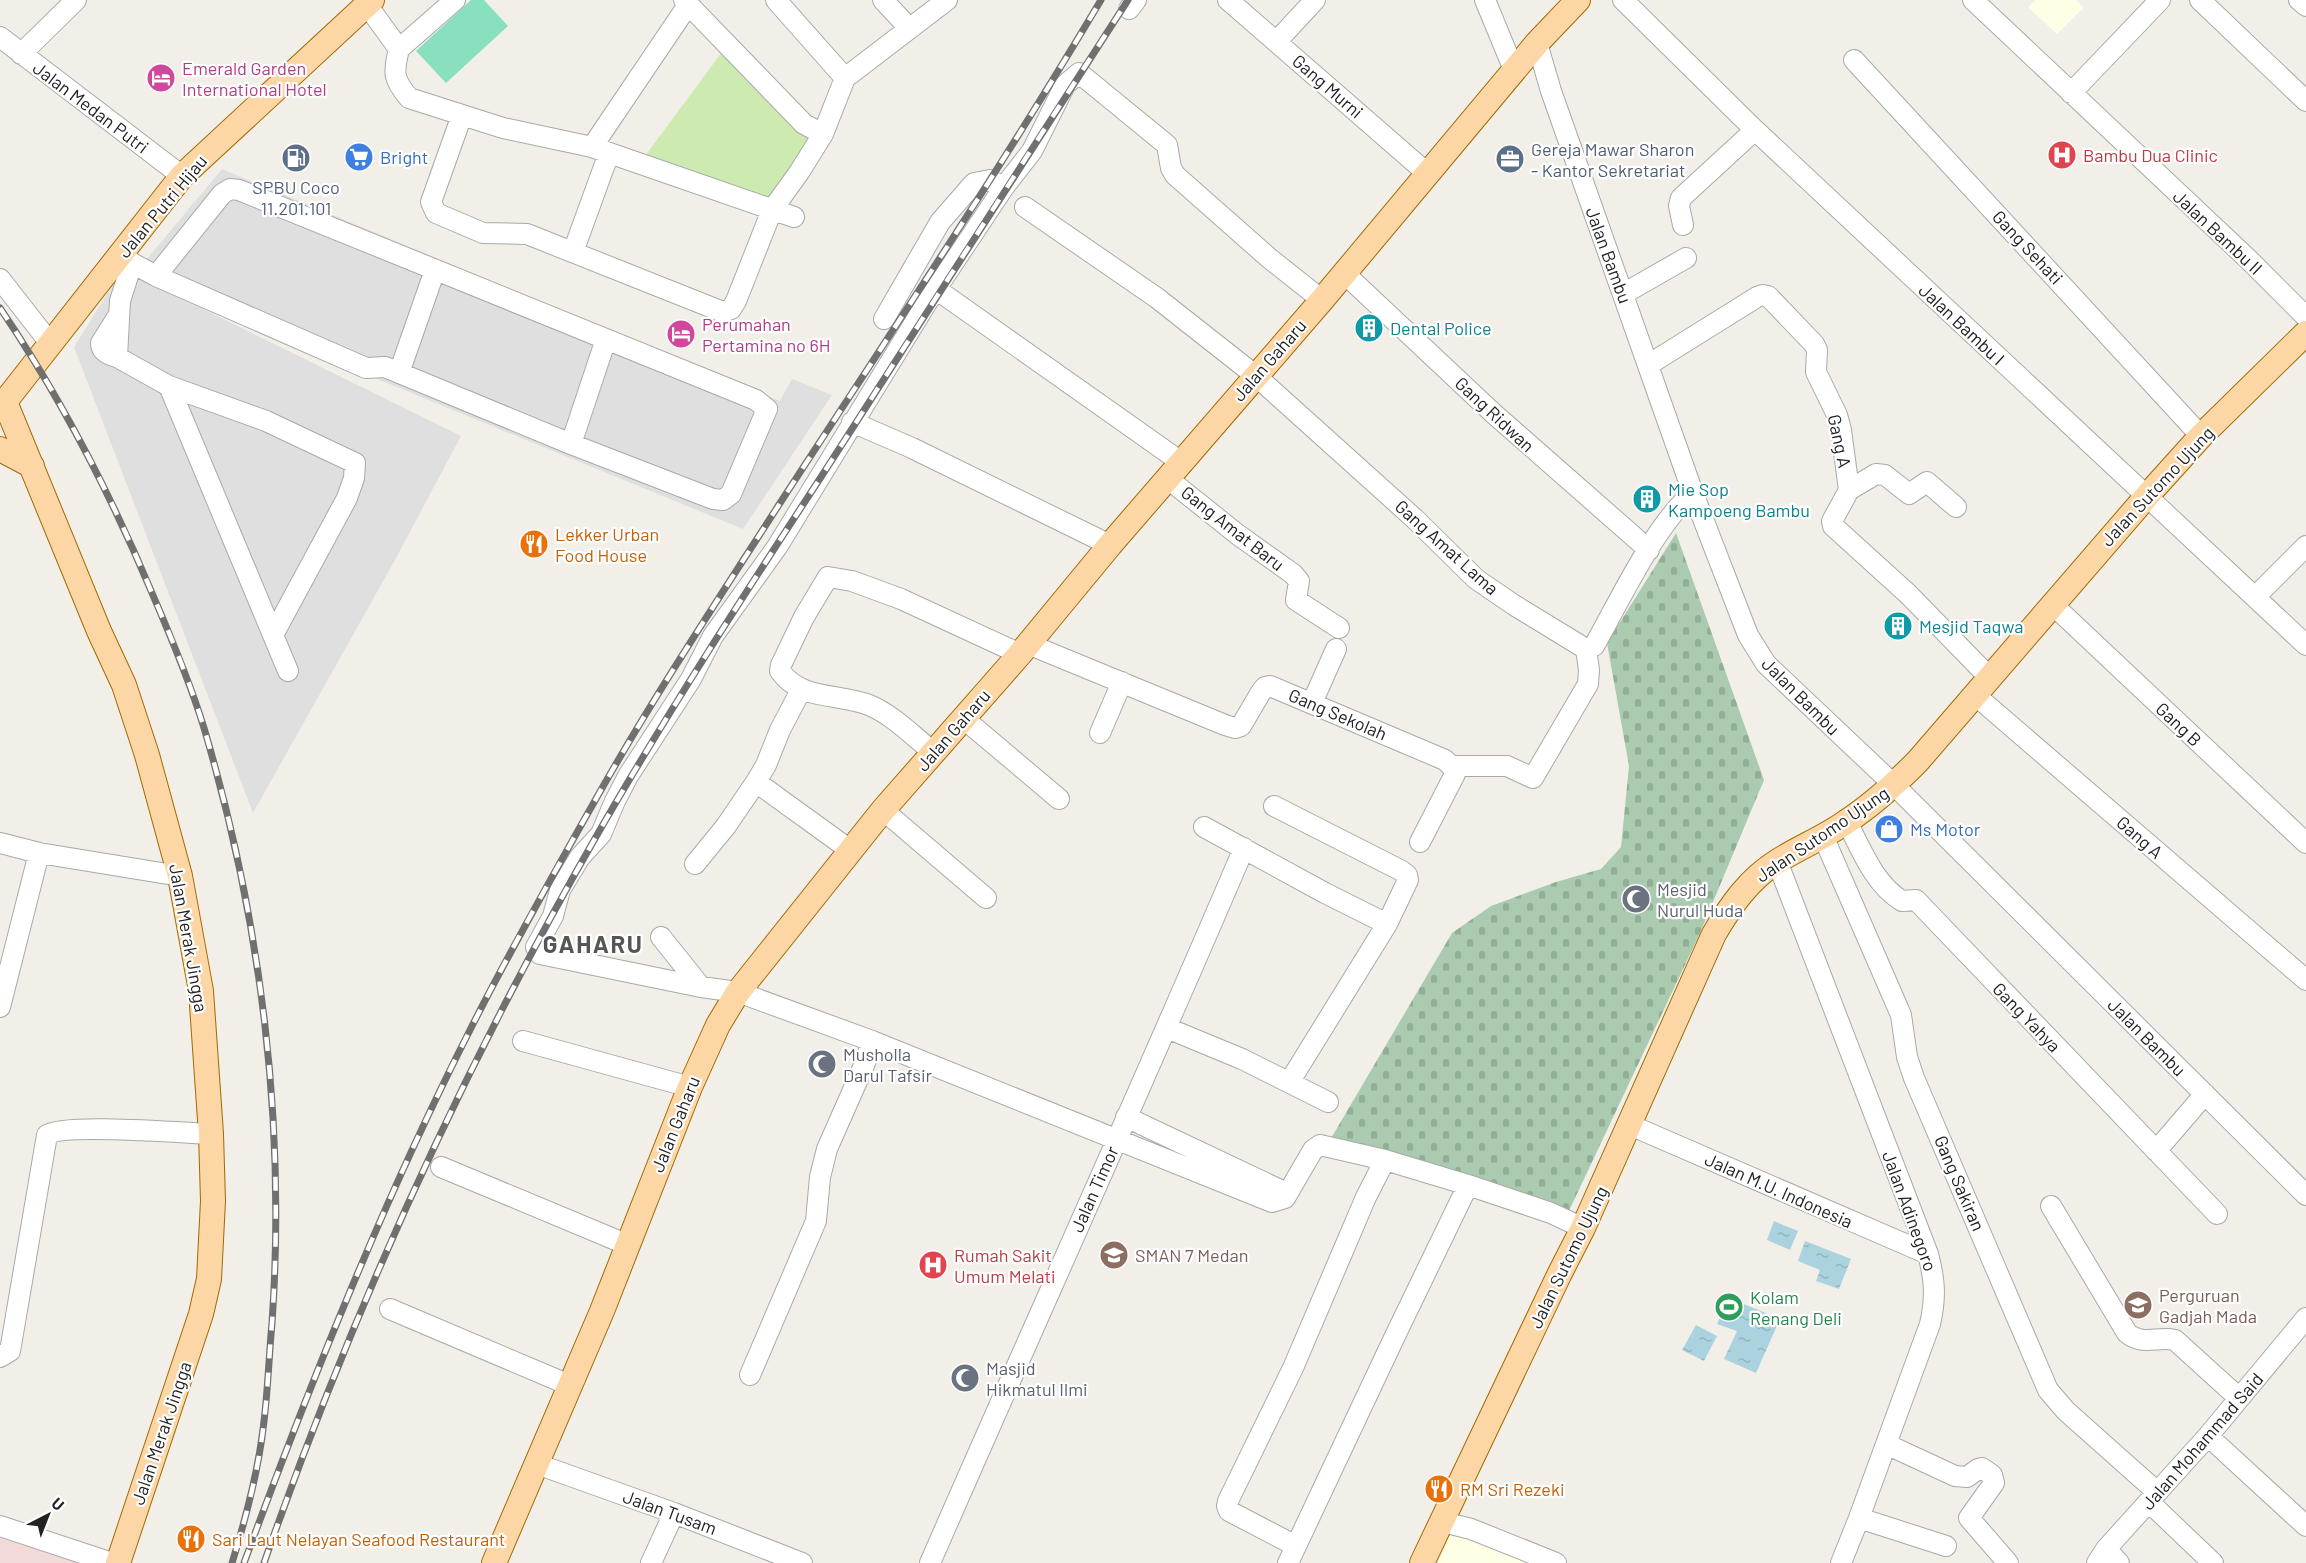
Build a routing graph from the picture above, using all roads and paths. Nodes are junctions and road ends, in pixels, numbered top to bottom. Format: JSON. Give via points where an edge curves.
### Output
{"nodes":[{"id":1,"x":76,"y":0,"type":"edge"},
{"id":2,"x":455,"y":0,"type":"edge"},
{"id":3,"x":776,"y":0,"type":"edge"},
{"id":4,"x":883,"y":0,"type":"edge"},
{"id":5,"x":947,"y":0,"type":"edge"},
{"id":6,"x":1228,"y":0,"type":"edge"},
{"id":7,"x":1315,"y":0,"type":"edge"},
{"id":8,"x":1485,"y":0,"type":"edge"},
{"id":9,"x":1578,"y":0,"type":"edge"},
{"id":10,"x":1623,"y":0,"type":"edge"},
{"id":11,"x":1973,"y":0,"type":"edge"},
{"id":12,"x":2160,"y":0,"type":"edge"},
{"id":13,"x":2200,"y":0,"type":"edge"},
{"id":14,"x":2299,"y":0,"type":"edge"},
{"id":15,"x":370,"y":2,"type":"edge"},
{"id":16,"x":686,"y":2,"type":"edge"},
{"id":17,"x":2306,"y":6,"type":"edge"},
{"id":18,"x":909,"y":28,"type":"junction"},
{"id":19,"x":0,"y":37,"type":"edge"},
{"id":20,"x":1277,"y":41,"type":"junction"},
{"id":21,"x":399,"y":50,"type":"junction"},
{"id":22,"x":21,"y":54,"type":"junction"},
{"id":23,"x":1524,"y":59,"type":"junction"},
{"id":24,"x":1854,"y":60,"type":"dead end"},
{"id":25,"x":845,"y":78,"type":"junction"},
{"id":26,"x":2071,"y":93,"type":"junction"},
{"id":27,"x":2306,"y":101,"type":"edge"},
{"id":28,"x":462,"y":114,"type":"junction"},
{"id":29,"x":1755,"y":130,"type":"junction"},
{"id":30,"x":823,"y":134,"type":"junction"},
{"id":31,"x":600,"y":150,"type":"junction"},
{"id":32,"x":1428,"y":174,"type":"junction"},
{"id":33,"x":182,"y":176,"type":"junction"},
{"id":34,"x":1004,"y":187,"type":"junction"},
{"id":35,"x":1025,"y":207,"type":"dead end"},
{"id":36,"x":772,"y":210,"type":"junction"},
{"id":37,"x":794,"y":217,"type":"dead end"},
{"id":38,"x":1683,"y":225,"type":"dead end"},
{"id":39,"x":573,"y":252,"type":"junction"},
{"id":40,"x":126,"y":258,"type":"junction"},
{"id":41,"x":1686,"y":258,"type":"dead end"},
{"id":42,"x":435,"y":270,"type":"junction"},
{"id":43,"x":1344,"y":273,"type":"junction"},
{"id":44,"x":156,"y":276,"type":"junction"},
{"id":45,"x":0,"y":279,"type":"edge"},
{"id":46,"x":936,"y":289,"type":"junction"},
{"id":47,"x":1623,"y":294,"type":"junction"},
{"id":48,"x":1322,"y":300,"type":"junction"},
{"id":49,"x":2306,"y":316,"type":"edge"},
{"id":50,"x":884,"y":319,"type":"dead end"},
{"id":51,"x":2306,"y":333,"type":"edge"},
{"id":52,"x":606,"y":339,"type":"junction"},
{"id":53,"x":50,"y":343,"type":"junction"},
{"id":54,"x":1648,"y":364,"type":"junction"},
{"id":55,"x":399,"y":373,"type":"junction"},
{"id":56,"x":1256,"y":376,"type":"junction"},
{"id":57,"x":169,"y":386,"type":"junction"},
{"id":58,"x":3,"y":405,"type":"edge"},
{"id":59,"x":852,"y":422,"type":"junction"},
{"id":60,"x":2201,"y":436,"type":"junction"},
{"id":61,"x":571,"y":444,"type":"junction"},
{"id":62,"x":0,"y":449,"type":"edge"},
{"id":63,"x":32,"y":466,"type":"junction"},
{"id":64,"x":1174,"y":470,"type":"junction"},
{"id":65,"x":1849,"y":490,"type":"junction"},
{"id":66,"x":1690,"y":495,"type":"junction"},
{"id":67,"x":2146,"y":497,"type":"junction"},
{"id":68,"x":1956,"y":507,"type":"dead end"},
{"id":69,"x":1110,"y":546,"type":"junction"},
{"id":70,"x":2306,"y":546,"type":"edge"},
{"id":71,"x":1649,"y":550,"type":"junction"},
{"id":72,"x":2255,"y":597,"type":"junction"},
{"id":73,"x":2052,"y":604,"type":"junction"},
{"id":74,"x":1339,"y":628,"type":"dead end"},
{"id":75,"x":273,"y":635,"type":"junction"},
{"id":76,"x":2306,"y":645,"type":"edge"},
{"id":77,"x":1024,"y":649,"type":"junction"},
{"id":78,"x":1336,"y":649,"type":"dead end"},
{"id":79,"x":1586,"y":649,"type":"junction"},
{"id":80,"x":288,"y":671,"type":"dead end"},
{"id":81,"x":1122,"y":682,"type":"junction"},
{"id":82,"x":1982,"y":686,"type":"junction"},
{"id":83,"x":801,"y":690,"type":"junction"},
{"id":84,"x":1312,"y":703,"type":"junction"},
{"id":85,"x":963,"y":718,"type":"junction"},
{"id":86,"x":1100,"y":733,"type":"dead end"},
{"id":87,"x":933,"y":752,"type":"junction"},
{"id":88,"x":1451,"y":766,"type":"junction"},
{"id":89,"x":756,"y":782,"type":"junction"},
{"id":90,"x":1894,"y":785,"type":"junction"},
{"id":91,"x":1059,"y":799,"type":"dead end"},
{"id":92,"x":1274,"y":806,"type":"dead end"},
{"id":93,"x":883,"y":810,"type":"junction"},
{"id":94,"x":1847,"y":822,"type":"junction"},
{"id":95,"x":1204,"y":827,"type":"dead end"},
{"id":96,"x":1823,"y":836,"type":"junction"},
{"id":97,"x":1420,"y":842,"type":"dead end"},
{"id":98,"x":0,"y":843,"type":"edge"},
{"id":99,"x":2306,"y":843,"type":"edge"},
{"id":100,"x":1244,"y":848,"type":"junction"},
{"id":101,"x":850,"y":850,"type":"junction"},
{"id":102,"x":39,"y":853,"type":"junction"},
{"id":103,"x":1777,"y":861,"type":"junction"},
{"id":104,"x":695,"y":864,"type":"dead end"},
{"id":105,"x":180,"y":876,"type":"junction"},
{"id":106,"x":986,"y":898,"type":"dead end"},
{"id":107,"x":1387,"y":924,"type":"junction"},
{"id":108,"x":661,"y":937,"type":"dead end"},
{"id":109,"x":2306,"y":980,"type":"edge"},
{"id":110,"x":701,"y":987,"type":"junction"},
{"id":111,"x":738,"y":992,"type":"junction"},
{"id":112,"x":0,"y":1007,"type":"edge"},
{"id":113,"x":1167,"y":1028,"type":"junction"},
{"id":114,"x":523,"y":1041,"type":"dead end"},
{"id":115,"x":872,"y":1041,"type":"junction"},
{"id":116,"x":1290,"y":1081,"type":"junction"},
{"id":117,"x":690,"y":1087,"type":"junction"},
{"id":118,"x":2205,"y":1094,"type":"junction"},
{"id":119,"x":1328,"y":1102,"type":"dead end"},
{"id":120,"x":1126,"y":1117,"type":"junction"},
{"id":121,"x":1630,"y":1125,"type":"junction"},
{"id":122,"x":211,"y":1134,"type":"junction"},
{"id":123,"x":1116,"y":1139,"type":"junction"},
{"id":124,"x":2156,"y":1151,"type":"junction"},
{"id":125,"x":1384,"y":1160,"type":"junction"},
{"id":126,"x":441,"y":1167,"type":"dead end"},
{"id":127,"x":1468,"y":1185,"type":"junction"},
{"id":128,"x":1278,"y":1190,"type":"dead end"},
{"id":129,"x":2306,"y":1195,"type":"edge"},
{"id":130,"x":2051,"y":1206,"type":"dead end"},
{"id":131,"x":2217,"y":1214,"type":"dead end"},
{"id":132,"x":1583,"y":1228,"type":"junction"},
{"id":133,"x":628,"y":1245,"type":"junction"},
{"id":134,"x":1928,"y":1254,"type":"junction"},
{"id":135,"x":390,"y":1309,"type":"dead end"},
{"id":136,"x":2306,"y":1318,"type":"edge"},
{"id":137,"x":0,"y":1357,"type":"edge"},
{"id":138,"x":750,"y":1375,"type":"dead end"},
{"id":139,"x":569,"y":1385,"type":"junction"},
{"id":140,"x":2239,"y":1398,"type":"junction"},
{"id":141,"x":2208,"y":1436,"type":"junction"},
{"id":142,"x":1886,"y":1444,"type":"junction"},
{"id":143,"x":537,"y":1464,"type":"junction"},
{"id":144,"x":2153,"y":1497,"type":"junction"},
{"id":145,"x":674,"y":1513,"type":"junction"},
{"id":146,"x":1859,"y":1518,"type":"junction"},
{"id":147,"x":1443,"y":1522,"type":"junction"},
{"id":148,"x":0,"y":1526,"type":"edge"},
{"id":149,"x":2306,"y":1526,"type":"edge"},
{"id":150,"x":1946,"y":1545,"type":"dead end"},
{"id":151,"x":1292,"y":1555,"type":"edge"},
{"id":152,"x":2107,"y":1558,"type":"edge"},
{"id":153,"x":112,"y":1563,"type":"edge"},
{"id":154,"x":118,"y":1563,"type":"edge"},
{"id":155,"x":494,"y":1563,"type":"edge"},
{"id":156,"x":651,"y":1563,"type":"edge"},
{"id":157,"x":802,"y":1563,"type":"edge"},
{"id":158,"x":930,"y":1563,"type":"edge"},
{"id":159,"x":1422,"y":1563,"type":"edge"},
{"id":160,"x":1556,"y":1563,"type":"edge"},
{"id":161,"x":1841,"y":1563,"type":"edge"},
{"id":162,"x":2008,"y":1563,"type":"edge"},
{"id":163,"x":2213,"y":1563,"type":"edge"}],
"edges":[{"from":1,"to":22,"type":"street"},
{"from":2,"to":21,"type":"street"},
{"from":3,"to":25,"type":"street"},
{"from":4,"to":18,"type":"street"},
{"from":5,"to":18,"type":"street"},
{"from":6,"to":20,"type":"street","name":"Gang Murni"},
{"from":7,"to":20,"type":"street"},
{"from":8,"to":23,"type":"street","name":"Jalan Bambu"},
{"from":9,"to":23,"type":"main road","name":"Jalan Gaharu"},
{"from":10,"to":29,"type":"street","name":"Jalan Bambu I"},
{"from":11,"to":26,"type":"street","name":"Jalan Bambu II"},
{"from":12,"to":26,"type":"street"},
{"from":13,"to":27,"type":"street"},
{"from":14,"to":17,"type":"street"},
{"from":15,"to":21,"type":"street"},
{"from":15,"to":33,"type":"main road","name":"Jalan Putri Hijau"},
{"from":16,"to":30,"type":"street","via":[[804,124]]},
{"from":16,"to":31,"type":"street"},
{"from":18,"to":25,"type":"street"},
{"from":19,"to":22,"type":"street","name":"Jalan Medan Putri"},
{"from":20,"to":32,"type":"street","name":"Gang Murni"},
{"from":21,"to":28,"type":"street","via":[[394,70],[398,85],[409,98]]},
{"from":22,"to":33,"type":"street","name":"Jalan Medan Putri"},
{"from":23,"to":32,"type":"main road","name":"Jalan Gaharu"},
{"from":23,"to":47,"type":"street","name":"Jalan Bambu","via":[[1555,102]]},
{"from":24,"to":60,"type":"street","name":"Gang Sehati"},
{"from":25,"to":30,"type":"street"},
{"from":26,"to":49,"type":"street","name":"Jalan Bambu II"},
{"from":28,"to":31,"type":"street","via":[[503,128]]},
{"from":28,"to":39,"type":"street","via":[[431,202],[435,213],[483,233],[527,234]]},
{"from":29,"to":38,"type":"street","via":[[1681,198]]},
{"from":29,"to":67,"type":"street","name":"Jalan Bambu I"},
{"from":30,"to":36,"type":"street"},
{"from":31,"to":36,"type":"street"},
{"from":31,"to":39,"type":"street"},
{"from":32,"to":43,"type":"main road","name":"Jalan Gaharu"},
{"from":33,"to":40,"type":"main road","name":"Jalan Putri Hijau"},
{"from":34,"to":46,"type":"street"},
{"from":34,"to":48,"type":"street","via":[[1032,150],[1065,85],[1079,73],[1167,145],[1175,175]]},
{"from":34,"to":50,"type":"street","via":[[990,180],[974,183],[940,222]]},
{"from":35,"to":56,"type":"street","name":"Gang Amat Lama","via":[[1157,298]]},
{"from":36,"to":37,"type":"street"},
{"from":36,"to":39,"type":"street","via":[[736,301],[727,312]]},
{"from":40,"to":44,"type":"street"},
{"from":40,"to":53,"type":"main road","name":"Jalan Putri Hijau"},
{"from":40,"to":57,"type":"street","via":[[118,316],[101,343],[104,350]]},
{"from":41,"to":47,"type":"street"},
{"from":42,"to":44,"type":"street","via":[[230,189],[214,203]]},
{"from":42,"to":52,"type":"street"},
{"from":42,"to":55,"type":"street"},
{"from":43,"to":48,"type":"main road","name":"Jalan Gaharu"},
{"from":43,"to":71,"type":"street","name":"Gang Ridwan","via":[[1493,413]]},
{"from":44,"to":55,"type":"street","via":[[366,368],[385,367]]},
{"from":45,"to":53,"type":"street"},
{"from":46,"to":59,"type":"street"},
{"from":46,"to":64,"type":"street"},
{"from":47,"to":54,"type":"street","name":"Jalan Bambu"},
{"from":48,"to":56,"type":"main road","name":"Jalan Gaharu"},
{"from":51,"to":60,"type":"main road","name":"Jalan Sutomo Ujung"},
{"from":52,"to":61,"type":"street"},
{"from":52,"to":61,"type":"street","via":[[756,400],[767,409],[731,494],[723,500]]},
{"from":53,"to":58,"type":"main road","name":"Jalan Putri Hijau"},
{"from":54,"to":65,"type":"street","name":"Gang A","via":[[1757,297],[1768,296],[1817,350],[1816,372],[1837,416]]},
{"from":54,"to":66,"type":"street","name":"Jalan Bambu"},
{"from":55,"to":61,"type":"street"},
{"from":56,"to":64,"type":"main road","name":"Jalan Gaharu"},
{"from":56,"to":79,"type":"street","name":"Gang Amat Lama","via":[[1476,579]]},
{"from":57,"to":75,"type":"street"},
{"from":57,"to":75,"type":"street","via":[[266,421],[355,463],[347,498]]},
{"from":58,"to":63,"type":"main road","name":"Jalan Merak Jingga"},
{"from":59,"to":69,"type":"street"},
{"from":59,"to":110,"type":"street","via":[[777,547],[713,636],[691,679],[628,776],[601,834],[580,857],[560,890],[553,916],[536,947],[540,954]]},
{"from":60,"to":67,"type":"main road","name":"Jalan Sutomo Ujung"},
{"from":62,"to":63,"type":"main road"},
{"from":63,"to":105,"type":"main road","name":"Jalan Merak Jingga","via":[[124,685]]},
{"from":64,"to":69,"type":"main road","name":"Jalan Gaharu"},
{"from":64,"to":74,"type":"street","name":"Gang Amat Baru","via":[[1237,534],[1293,574],[1299,581],[1296,600]]},
{"from":65,"to":68,"type":"street","via":[[1881,474],[1909,494],[1927,482]]},
{"from":65,"to":82,"type":"street","name":"Gang A","via":[[1833,526],[1908,594]]},
{"from":66,"to":71,"type":"street"},
{"from":66,"to":90,"type":"street","name":"Jalan Bambu","via":[[1760,656]]},
{"from":67,"to":72,"type":"street","name":"Jalan Bambu I"},
{"from":67,"to":73,"type":"main road","name":"Jalan Sutomo Ujung"},
{"from":69,"to":77,"type":"main road","name":"Jalan Gaharu"},
{"from":70,"to":72,"type":"street"},
{"from":71,"to":79,"type":"street","via":[[1594,646]]},
{"from":72,"to":76,"type":"street","name":"Jalan Bambu I"},
{"from":73,"to":82,"type":"main road","name":"Jalan Sutomo Ujung"},
{"from":73,"to":99,"type":"street","name":"Gang B"},
{"from":75,"to":80,"type":"street"},
{"from":77,"to":81,"type":"street","name":"Gang Sekolah"},
{"from":77,"to":83,"type":"street","name":"Gang Sekolah","via":[[901,599],[841,577],[828,577],[781,665],[784,677]]},
{"from":77,"to":85,"type":"main road","name":"Jalan Gaharu"},
{"from":78,"to":84,"type":"street"},
{"from":79,"to":88,"type":"street","via":[[1588,684],[1533,778],[1507,766]]},
{"from":81,"to":84,"type":"street","name":"Gang Sekolah","via":[[1235,728],[1245,723],[1265,687],[1275,687]]},
{"from":81,"to":86,"type":"street"},
{"from":82,"to":90,"type":"main road","name":"Jalan Sutomo Ujung"},
{"from":82,"to":109,"type":"street","name":"Gang A"},
{"from":83,"to":87,"type":"street","via":[[868,705],[887,715]]},
{"from":83,"to":89,"type":"street"},
{"from":84,"to":88,"type":"street","name":"Gang Sekolah"},
{"from":85,"to":87,"type":"main road","name":"Jalan Gaharu"},
{"from":85,"to":91,"type":"street"},
{"from":87,"to":93,"type":"main road","name":"Jalan Gaharu"},
{"from":88,"to":97,"type":"street","via":[[1455,774]]},
{"from":89,"to":101,"type":"street"},
{"from":89,"to":104,"type":"street"},
{"from":90,"to":94,"type":"main road","name":"Jalan Sutomo Ujung"},
{"from":90,"to":118,"type":"street","name":"Jalan Bambu"},
{"from":92,"to":107,"type":"street","via":[[1407,875]]},
{"from":93,"to":101,"type":"main road","name":"Jalan Gaharu"},
{"from":93,"to":106,"type":"street"},
{"from":94,"to":96,"type":"main road","name":"Jalan Sutomo Ujung"},
{"from":94,"to":124,"type":"street","name":"Gang Yahya","via":[[1887,889],[1902,901],[1916,900]]},
{"from":95,"to":100,"type":"street"},
{"from":96,"to":103,"type":"main road","name":"Jalan Sutomo Ujung"},
{"from":96,"to":144,"type":"street","name":"Gang Sakiran","via":[[1901,1015],[1906,1057],[1914,1078],[2048,1390]]},
{"from":98,"to":102,"type":"street"},
{"from":100,"to":107,"type":"street"},
{"from":100,"to":113,"type":"street","name":"Jalan Timor"},
{"from":101,"to":111,"type":"main road","name":"Jalan Gaharu"},
{"from":102,"to":105,"type":"street"},
{"from":102,"to":112,"type":"street"},
{"from":103,"to":121,"type":"main road","name":"Jalan Sutomo Ujung","via":[[1733,903],[1714,934]]},
{"from":103,"to":134,"type":"street","name":"Jalan Adinegoro"},
{"from":105,"to":122,"type":"main road","name":"Jalan Merak Jingga","via":[[201,990]]},
{"from":107,"to":116,"type":"street"},
{"from":108,"to":110,"type":"street"},
{"from":110,"to":111,"type":"street"},
{"from":111,"to":115,"type":"street"},
{"from":111,"to":117,"type":"main road","name":"Jalan Gaharu"},
{"from":113,"to":116,"type":"street"},
{"from":113,"to":120,"type":"street","name":"Jalan Timor"},
{"from":114,"to":117,"type":"street"},
{"from":115,"to":123,"type":"street"},
{"from":115,"to":138,"type":"street","via":[[827,1149],[816,1221]]},
{"from":116,"to":119,"type":"street"},
{"from":117,"to":133,"type":"main road","name":"Jalan Gaharu"},
{"from":118,"to":124,"type":"street"},
{"from":118,"to":129,"type":"street","name":"Jalan Bambu"},
{"from":120,"to":123,"type":"street","name":"Jalan Timor"},
{"from":120,"to":128,"type":"street"},
{"from":121,"to":132,"type":"main road","name":"Jalan Sutomo Ujung"},
{"from":121,"to":134,"type":"street","name":"Jalan M.U. Indonesia"},
{"from":122,"to":137,"type":"street","via":[[85,1130],[52,1131],[47,1135],[10,1351]]},
{"from":122,"to":154,"type":"main road","name":"Jalan Merak Jingga","via":[[209,1279]]},
{"from":123,"to":125,"type":"street","via":[[1272,1202],[1285,1198],[1320,1145]]},
{"from":123,"to":158,"type":"street","name":"Jalan Timor"},
{"from":124,"to":131,"type":"street","name":"Gang Yahya"},
{"from":125,"to":127,"type":"street"},
{"from":125,"to":151,"type":"street","via":[[1293,1368],[1228,1501],[1229,1511]]},
{"from":126,"to":133,"type":"street"},
{"from":127,"to":132,"type":"street"},
{"from":127,"to":151,"type":"street"},
{"from":130,"to":140,"type":"street","via":[[2127,1333],[2139,1341],[2175,1340]]},
{"from":132,"to":147,"type":"main road","name":"Jalan Sutomo Ujung"},
{"from":133,"to":139,"type":"main road","name":"Jalan Gaharu"},
{"from":134,"to":142,"type":"street","name":"Jalan Adinegoro","via":[[1935,1279],[1935,1305]]},
{"from":135,"to":139,"type":"street"},
{"from":136,"to":140,"type":"street","name":"Jalan Mohammad Said"},
{"from":139,"to":143,"type":"main road","name":"Jalan Gaharu"},
{"from":140,"to":141,"type":"street","name":"Jalan Mohammad Said"},
{"from":141,"to":144,"type":"street","name":"Jalan Mohammad Said"},
{"from":141,"to":149,"type":"street"},
{"from":142,"to":146,"type":"street","name":"Jalan Adinegoro"},
{"from":142,"to":162,"type":"street","via":[[1955,1476],[1967,1478],[1982,1468],[1992,1475],[1994,1483],[1970,1518]]},
{"from":143,"to":145,"type":"street","name":"Jalan Tusam"},
{"from":143,"to":155,"type":"main road","name":"Jalan Gaharu"},
{"from":144,"to":152,"type":"street","name":"Jalan Mohammad Said"},
{"from":144,"to":163,"type":"street","name":"Gang Sakiran"},
{"from":145,"to":156,"type":"street"},
{"from":145,"to":157,"type":"street","name":"Jalan Tusam"},
{"from":146,"to":150,"type":"street"},
{"from":146,"to":161,"type":"street","name":"Jalan Adinegoro"},
{"from":147,"to":159,"type":"main road","name":"Jalan Sutomo Ujung"},
{"from":147,"to":160,"type":"street"},
{"from":148,"to":153,"type":"street"}]}
